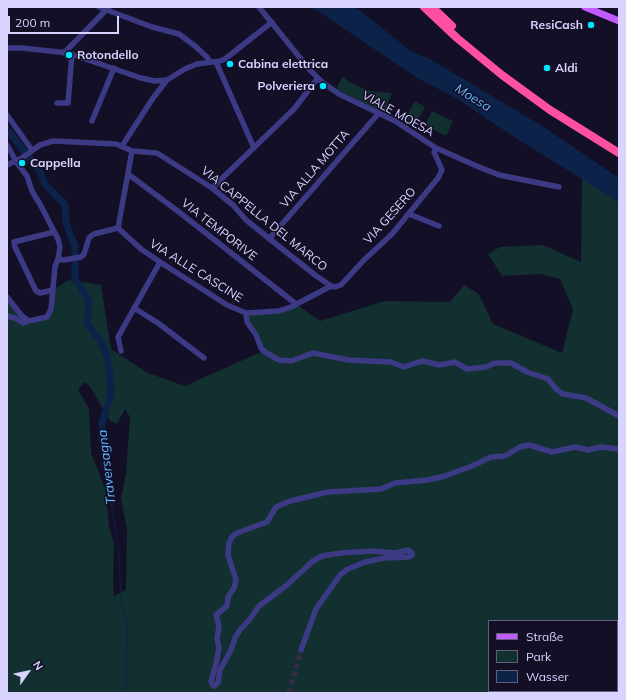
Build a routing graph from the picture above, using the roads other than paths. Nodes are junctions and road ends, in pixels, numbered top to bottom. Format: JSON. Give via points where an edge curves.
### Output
{"nodes":[{"id":1,"x":99,"y":7,"type":"edge"},
{"id":2,"x":259,"y":7,"type":"edge"},
{"id":3,"x":424,"y":7,"type":"edge"},
{"id":4,"x":432,"y":7,"type":"edge"},
{"id":5,"x":584,"y":7,"type":"edge"},
{"id":6,"x":107,"y":8,"type":"edge"},
{"id":7,"x":619,"y":21,"type":"edge"},
{"id":8,"x":272,"y":22,"type":"junction"},
{"id":9,"x":7,"y":48,"type":"edge"},
{"id":10,"x":64,"y":53,"type":"junction"},
{"id":11,"x":72,"y":54,"type":"junction"},
{"id":12,"x":213,"y":62,"type":"junction"},
{"id":13,"x":114,"y":68,"type":"junction"},
{"id":14,"x":318,"y":78,"type":"junction"},
{"id":15,"x":167,"y":80,"type":"junction"},
{"id":16,"x":57,"y":103,"type":"dead end"},
{"id":17,"x":378,"y":114,"type":"junction"},
{"id":18,"x":7,"y":115,"type":"edge"},
{"id":19,"x":92,"y":121,"type":"dead end"},
{"id":20,"x":7,"y":145,"type":"edge"},
{"id":21,"x":120,"y":145,"type":"junction"},
{"id":22,"x":619,"y":147,"type":"edge"},
{"id":23,"x":254,"y":148,"type":"junction"},
{"id":24,"x":436,"y":148,"type":"junction"},
{"id":25,"x":31,"y":151,"type":"junction"},
{"id":26,"x":132,"y":151,"type":"junction"},
{"id":27,"x":619,"y":153,"type":"edge"},
{"id":28,"x":7,"y":160,"type":"edge"},
{"id":29,"x":16,"y":161,"type":"junction"},
{"id":30,"x":7,"y":165,"type":"edge"},
{"id":31,"x":128,"y":174,"type":"junction"},
{"id":32,"x":559,"y":187,"type":"dead end"},
{"id":33,"x":212,"y":188,"type":"junction"},
{"id":34,"x":409,"y":214,"type":"junction"},
{"id":35,"x":439,"y":226,"type":"dead end"},
{"id":36,"x":118,"y":228,"type":"junction"},
{"id":37,"x":54,"y":232,"type":"junction"},
{"id":38,"x":269,"y":238,"type":"junction"},
{"id":39,"x":58,"y":259,"type":"junction"},
{"id":40,"x":160,"y":262,"type":"junction"},
{"id":41,"x":331,"y":286,"type":"junction"},
{"id":42,"x":53,"y":290,"type":"junction"},
{"id":43,"x":7,"y":297,"type":"edge"},
{"id":44,"x":296,"y":304,"type":"junction"},
{"id":45,"x":134,"y":308,"type":"junction"},
{"id":46,"x":246,"y":313,"type":"junction"},
{"id":47,"x":7,"y":316,"type":"edge"},
{"id":48,"x":32,"y":321,"type":"junction"},
{"id":49,"x":121,"y":351,"type":"dead end"},
{"id":50,"x":204,"y":358,"type":"dead end"},
{"id":51,"x":619,"y":416,"type":"edge"},
{"id":52,"x":619,"y":449,"type":"edge"},
{"id":53,"x":301,"y":650,"type":"tunnel mouth"}],
"edges":[{"from":1,"to":6,"type":"street"},
{"from":2,"to":8,"type":"street","name":"VIALE MOESA"},
{"from":3,"to":27,"type":"highway","via":[[472,51],[513,83]]},
{"from":4,"to":22,"type":"highway","via":[[506,71]]},
{"from":5,"to":7,"type":"main road"},
{"from":6,"to":10,"type":"street"},
{"from":6,"to":12,"type":"street","via":[[152,27],[179,34]]},
{"from":8,"to":12,"type":"street","via":[[228,57]]},
{"from":8,"to":14,"type":"street","name":"VIALE MOESA"},
{"from":9,"to":10,"type":"street"},
{"from":10,"to":11,"type":"street"},
{"from":11,"to":13,"type":"street"},
{"from":11,"to":16,"type":"street","via":[[68,103]]},
{"from":12,"to":15,"type":"street","via":[[197,64]]},
{"from":12,"to":23,"type":"street"},
{"from":13,"to":15,"type":"street","via":[[146,79]]},
{"from":13,"to":19,"type":"street"},
{"from":14,"to":17,"type":"street","name":"VIALE MOESA","via":[[339,94]]},
{"from":14,"to":23,"type":"street","via":[[294,109]]},
{"from":15,"to":21,"type":"street"},
{"from":17,"to":24,"type":"street","name":"VIALE MOESA"},
{"from":17,"to":38,"type":"street","name":"VIA ALLA MOTTA"},
{"from":18,"to":25,"type":"street"},
{"from":20,"to":29,"type":"street"},
{"from":21,"to":25,"type":"street","via":[[49,141]]},
{"from":21,"to":26,"type":"street","name":"VIA CAPPELLA DEL MARCO"},
{"from":23,"to":33,"type":"street"},
{"from":24,"to":32,"type":"street","name":"VIALE MOESA","via":[[499,175]]},
{"from":24,"to":34,"type":"street","name":"VIA GESERO","via":[[434,152],[441,165],[441,174]]},
{"from":25,"to":29,"type":"street"},
{"from":26,"to":31,"type":"street"},
{"from":26,"to":33,"type":"street","name":"VIA CAPPELLA DEL MARCO","via":[[154,152],[161,155]]},
{"from":28,"to":29,"type":"street"},
{"from":29,"to":30,"type":"street"},
{"from":29,"to":37,"type":"street","via":[[27,176],[32,191]]},
{"from":31,"to":36,"type":"street"},
{"from":31,"to":44,"type":"street","name":"VIA TEMPORIVE"},
{"from":33,"to":38,"type":"street","name":"VIA CAPPELLA DEL MARCO"},
{"from":34,"to":35,"type":"street"},
{"from":34,"to":41,"type":"street","name":"VIA GESERO","via":[[341,285]]},
{"from":36,"to":39,"type":"street","via":[[90,236],[81,257]]},
{"from":36,"to":40,"type":"street","name":"VIA ALLE CASCINE"},
{"from":37,"to":39,"type":"street","via":[[60,245]]},
{"from":37,"to":42,"type":"street","via":[[14,242],[36,291],[40,293]]},
{"from":38,"to":41,"type":"street","name":"VIA CAPPELLA DEL MARCO"},
{"from":39,"to":42,"type":"street"},
{"from":40,"to":45,"type":"street"},
{"from":40,"to":46,"type":"street","name":"VIA ALLE CASCINE","via":[[227,305]]},
{"from":41,"to":44,"type":"street","name":"VIA ALLE CASCINE"},
{"from":42,"to":48,"type":"street","via":[[50,314],[46,318]]},
{"from":43,"to":48,"type":"street","via":[[22,316]]},
{"from":44,"to":46,"type":"street","name":"VIA ALLE CASCINE","via":[[279,310]]},
{"from":45,"to":49,"type":"street","via":[[118,337]]},
{"from":45,"to":50,"type":"street"},
{"from":46,"to":51,"type":"street","via":[[247,322],[265,352],[282,361],[313,353],[348,360],[391,362],[404,366],[422,361],[440,365],[456,362],[467,369],[495,363],[511,363],[548,380],[563,394],[586,398]]},
{"from":47,"to":48,"type":"street","via":[[23,323]]},
{"from":52,"to":53,"type":"street","via":[[601,447],[588,450],[575,447],[549,451],[529,445],[505,456],[491,457],[445,476],[395,483],[381,489],[328,492],[276,507],[267,522],[237,533],[229,543],[228,555],[236,580],[228,597],[228,606],[216,615],[219,648],[211,681],[214,686],[218,683],[220,670],[232,650],[235,638],[259,606],[313,561],[322,556],[342,553],[396,553],[408,550],[412,553],[409,557],[365,562],[340,575],[316,608]]}]}
